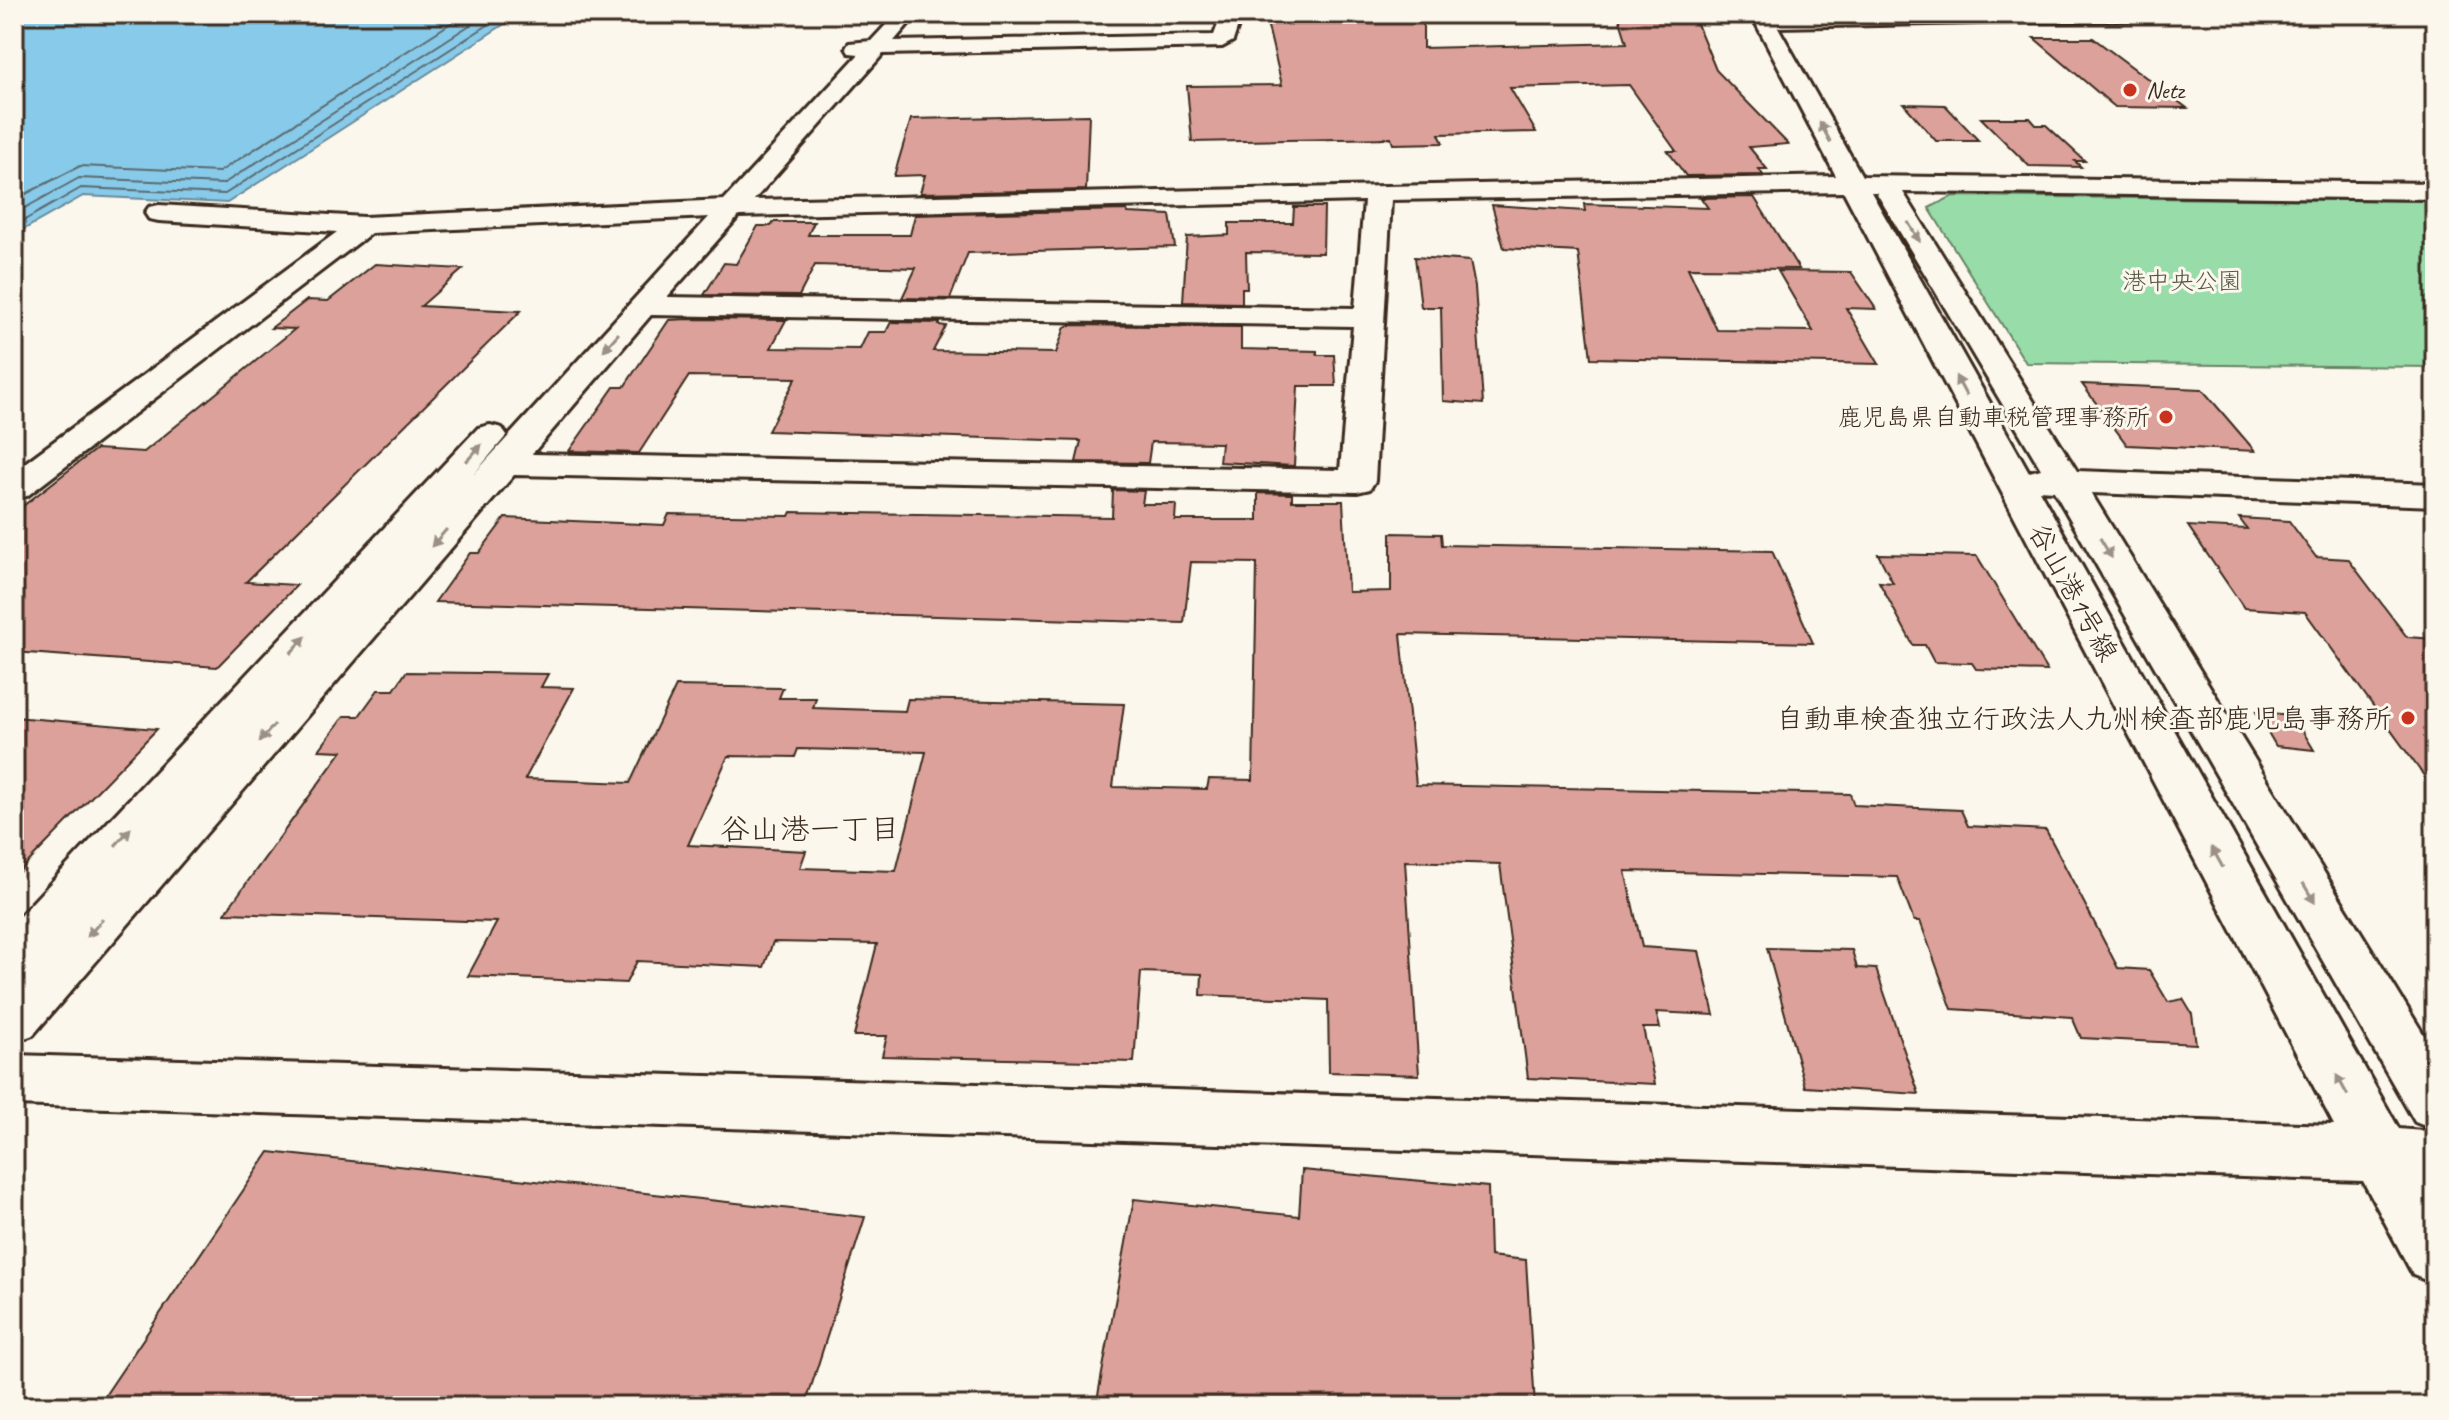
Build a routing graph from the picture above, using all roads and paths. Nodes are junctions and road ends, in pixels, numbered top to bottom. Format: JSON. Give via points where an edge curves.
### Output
{"nodes":[{"id":1,"x":907,"y":14,"type":"edge"},
{"id":2,"x":1232,"y":14,"type":"edge"},
{"id":3,"x":2132,"y":14,"type":"edge"},
{"id":4,"x":1775,"y":18,"type":"edge"},
{"id":5,"x":869,"y":37,"type":"edge"},
{"id":6,"x":1853,"y":184,"type":"junction"},
{"id":7,"x":1884,"y":184,"type":"junction"},
{"id":8,"x":2435,"y":191,"type":"edge"},
{"id":9,"x":1378,"y":193,"type":"junction"},
{"id":10,"x":713,"y":208,"type":"junction"},
{"id":11,"x":159,"y":213,"type":"dead end"},
{"id":12,"x":364,"y":225,"type":"junction"},
{"id":13,"x":643,"y":306,"type":"junction"},
{"id":14,"x":1368,"y":317,"type":"junction"},
{"id":15,"x":504,"y":464,"type":"junction"},
{"id":16,"x":2012,"y":479,"type":"junction"},
{"id":17,"x":2066,"y":481,"type":"junction"},
{"id":18,"x":14,"y":488,"type":"edge"},
{"id":19,"x":2435,"y":495,"type":"edge"},
{"id":20,"x":14,"y":957,"type":"edge"},
{"id":21,"x":14,"y":1019,"type":"edge"},
{"id":22,"x":14,"y":1080,"type":"edge"},
{"id":23,"x":2435,"y":1104,"type":"edge"},
{"id":24,"x":2407,"y":1156,"type":"edge"},
{"id":25,"x":2435,"y":1254,"type":"edge"}],
"edges":[{"from":1,"to":5,"type":"street"},
{"from":2,"to":5,"type":"street","via":[[1222,41]]},
{"from":3,"to":4,"type":"street"},
{"from":6,"to":4,"type":"street","name":"谷山港1号線","one_way":true},
{"from":4,"to":7,"type":"street","name":"谷山港1号線"},
{"from":5,"to":10,"type":"street"},
{"from":6,"to":7,"type":"street"},
{"from":6,"to":9,"type":"street"},
{"from":16,"to":6,"type":"street","name":"谷山港1号線","one_way":true},
{"from":7,"to":8,"type":"street"},
{"from":7,"to":17,"type":"street","name":"谷山港1号線","one_way":true},
{"from":9,"to":10,"type":"street"},
{"from":9,"to":14,"type":"street"},
{"from":10,"to":12,"type":"street"},
{"from":10,"to":13,"type":"street"},
{"from":20,"to":10,"type":"street","one_way":true},
{"from":11,"to":12,"type":"street"},
{"from":12,"to":18,"type":"street"},
{"from":13,"to":14,"type":"street"},
{"from":13,"to":15,"type":"street","one_way":true},
{"from":14,"to":15,"type":"street","via":[[1357,481]]},
{"from":15,"to":21,"type":"street","one_way":true},
{"from":16,"to":17,"type":"street"},
{"from":24,"to":16,"type":"street","name":"谷山港1号線","one_way":true},
{"from":17,"to":19,"type":"street"},
{"from":17,"to":23,"type":"street","name":"谷山港1号線","one_way":true},
{"from":22,"to":24,"type":"street"},
{"from":24,"to":25,"type":"street","name":"谷山港1号線"}]}
